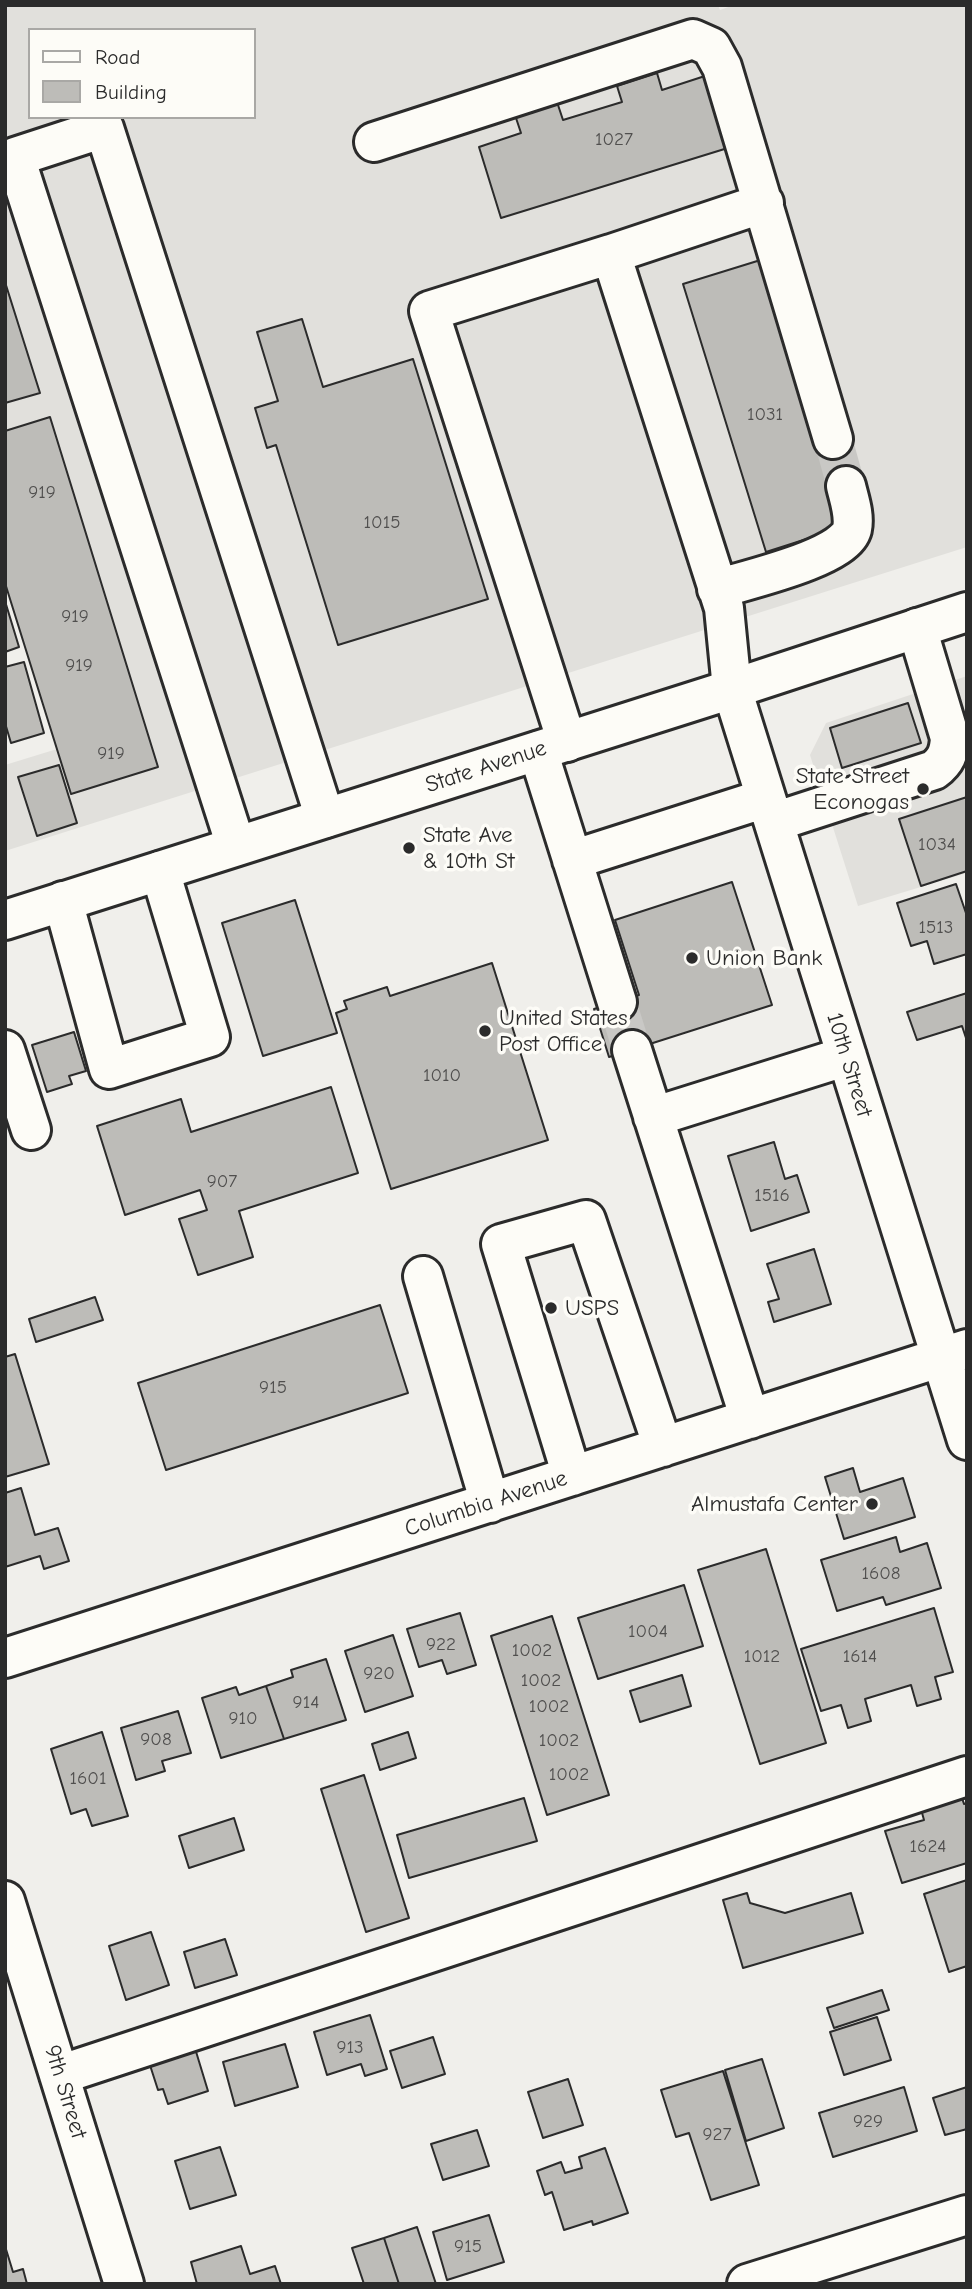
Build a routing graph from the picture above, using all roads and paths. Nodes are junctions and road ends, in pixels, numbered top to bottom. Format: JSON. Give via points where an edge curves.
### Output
{"nodes":[{"id":1,"x":374,"y":142,"type":"dead end"},
{"id":2,"x":764,"y":203,"type":"junction"},
{"id":3,"x":18,"y":209,"type":"edge"},
{"id":4,"x":611,"y":254,"type":"junction"},
{"id":5,"x":833,"y":439,"type":"tunnel mouth"},
{"id":6,"x":846,"y":486,"type":"tunnel mouth"},
{"id":7,"x":717,"y":589,"type":"junction"},
{"id":8,"x":967,"y":612,"type":"edge"},
{"id":9,"x":917,"y":628,"type":"junction"},
{"id":10,"x":732,"y":690,"type":"junction"},
{"id":11,"x":552,"y":746,"type":"junction"},
{"id":12,"x":770,"y":810,"type":"junction"},
{"id":13,"x":325,"y":818,"type":"junction"},
{"id":14,"x":236,"y":846,"type":"junction"},
{"id":15,"x":572,"y":860,"type":"junction"},
{"id":16,"x":160,"y":871,"type":"junction"},
{"id":17,"x":63,"y":901,"type":"junction"},
{"id":18,"x":5,"y":920,"type":"edge"},
{"id":19,"x":617,"y":1002,"type":"tunnel mouth"},
{"id":20,"x":5,"y":1049,"type":"edge"},
{"id":21,"x":632,"y":1050,"type":"tunnel mouth"},
{"id":22,"x":847,"y":1056,"type":"junction"},
{"id":23,"x":653,"y":1117,"type":"junction"},
{"id":24,"x":31,"y":1130,"type":"dead end"},
{"id":25,"x":423,"y":1276,"type":"dead end"},
{"id":26,"x":954,"y":1353,"type":"edge"},
{"id":27,"x":750,"y":1419,"type":"junction"},
{"id":28,"x":967,"y":1440,"type":"edge"},
{"id":29,"x":663,"y":1447,"type":"junction"},
{"id":30,"x":572,"y":1476,"type":"junction"},
{"id":31,"x":490,"y":1503,"type":"junction"},
{"id":32,"x":5,"y":1658,"type":"edge"},
{"id":33,"x":967,"y":1776,"type":"edge"},
{"id":34,"x":5,"y":1901,"type":"edge"},
{"id":35,"x":59,"y":2074,"type":"junction"},
{"id":36,"x":967,"y":2215,"type":"edge"},
{"id":37,"x":124,"y":2284,"type":"edge"},
{"id":38,"x":747,"y":2284,"type":"edge"}],
"edges":[{"from":1,"to":2,"type":"street","via":[[693,39],[711,47],[722,67]]},
{"from":2,"to":4,"type":"street"},
{"from":2,"to":5,"type":"street"},
{"from":3,"to":13,"type":"street","via":[[15,157],[104,128]]},
{"from":3,"to":14,"type":"street"},
{"from":4,"to":7,"type":"street","name":"10th Street"},
{"from":4,"to":11,"type":"street","via":[[429,312]]},
{"from":6,"to":7,"type":"street","via":[[853,513],[852,530],[845,540],[812,560]]},
{"from":7,"to":10,"type":"street","name":"10th Street","via":[[724,608]]},
{"from":8,"to":9,"type":"street","name":"State Avenue"},
{"from":9,"to":10,"type":"street","name":"State Avenue"},
{"from":9,"to":12,"type":"street","via":[[950,738],[943,763],[934,770]]},
{"from":10,"to":11,"type":"street","name":"State Avenue"},
{"from":10,"to":12,"type":"street","name":"10th Street"},
{"from":11,"to":13,"type":"street","name":"State Avenue"},
{"from":11,"to":15,"type":"street"},
{"from":12,"to":15,"type":"street"},
{"from":12,"to":22,"type":"street","name":"10th Street"},
{"from":13,"to":14,"type":"street","name":"State Avenue"},
{"from":14,"to":16,"type":"street","name":"State Avenue"},
{"from":15,"to":19,"type":"street"},
{"from":16,"to":17,"type":"street","name":"State Avenue"},
{"from":16,"to":17,"type":"street","via":[[210,1037],[109,1069]]},
{"from":17,"to":18,"type":"street","name":"State Avenue"},
{"from":20,"to":24,"type":"street"},
{"from":21,"to":23,"type":"street"},
{"from":22,"to":23,"type":"street"},
{"from":22,"to":26,"type":"street","name":"10th Street"},
{"from":23,"to":27,"type":"street"},
{"from":25,"to":31,"type":"street"},
{"from":26,"to":27,"type":"street","name":"Columbia Avenue"},
{"from":26,"to":28,"type":"street","name":"10th Street"},
{"from":27,"to":29,"type":"street","name":"Columbia Avenue"},
{"from":29,"to":30,"type":"street","name":"Columbia Avenue"},
{"from":29,"to":30,"type":"street","via":[[586,1220],[501,1244]]},
{"from":30,"to":31,"type":"street","name":"Columbia Avenue"},
{"from":31,"to":32,"type":"street","name":"Columbia Avenue"},
{"from":33,"to":35,"type":"street"},
{"from":34,"to":35,"type":"street","name":"9th Street"},
{"from":35,"to":37,"type":"street","name":"9th Street"},
{"from":36,"to":38,"type":"street"}]}
